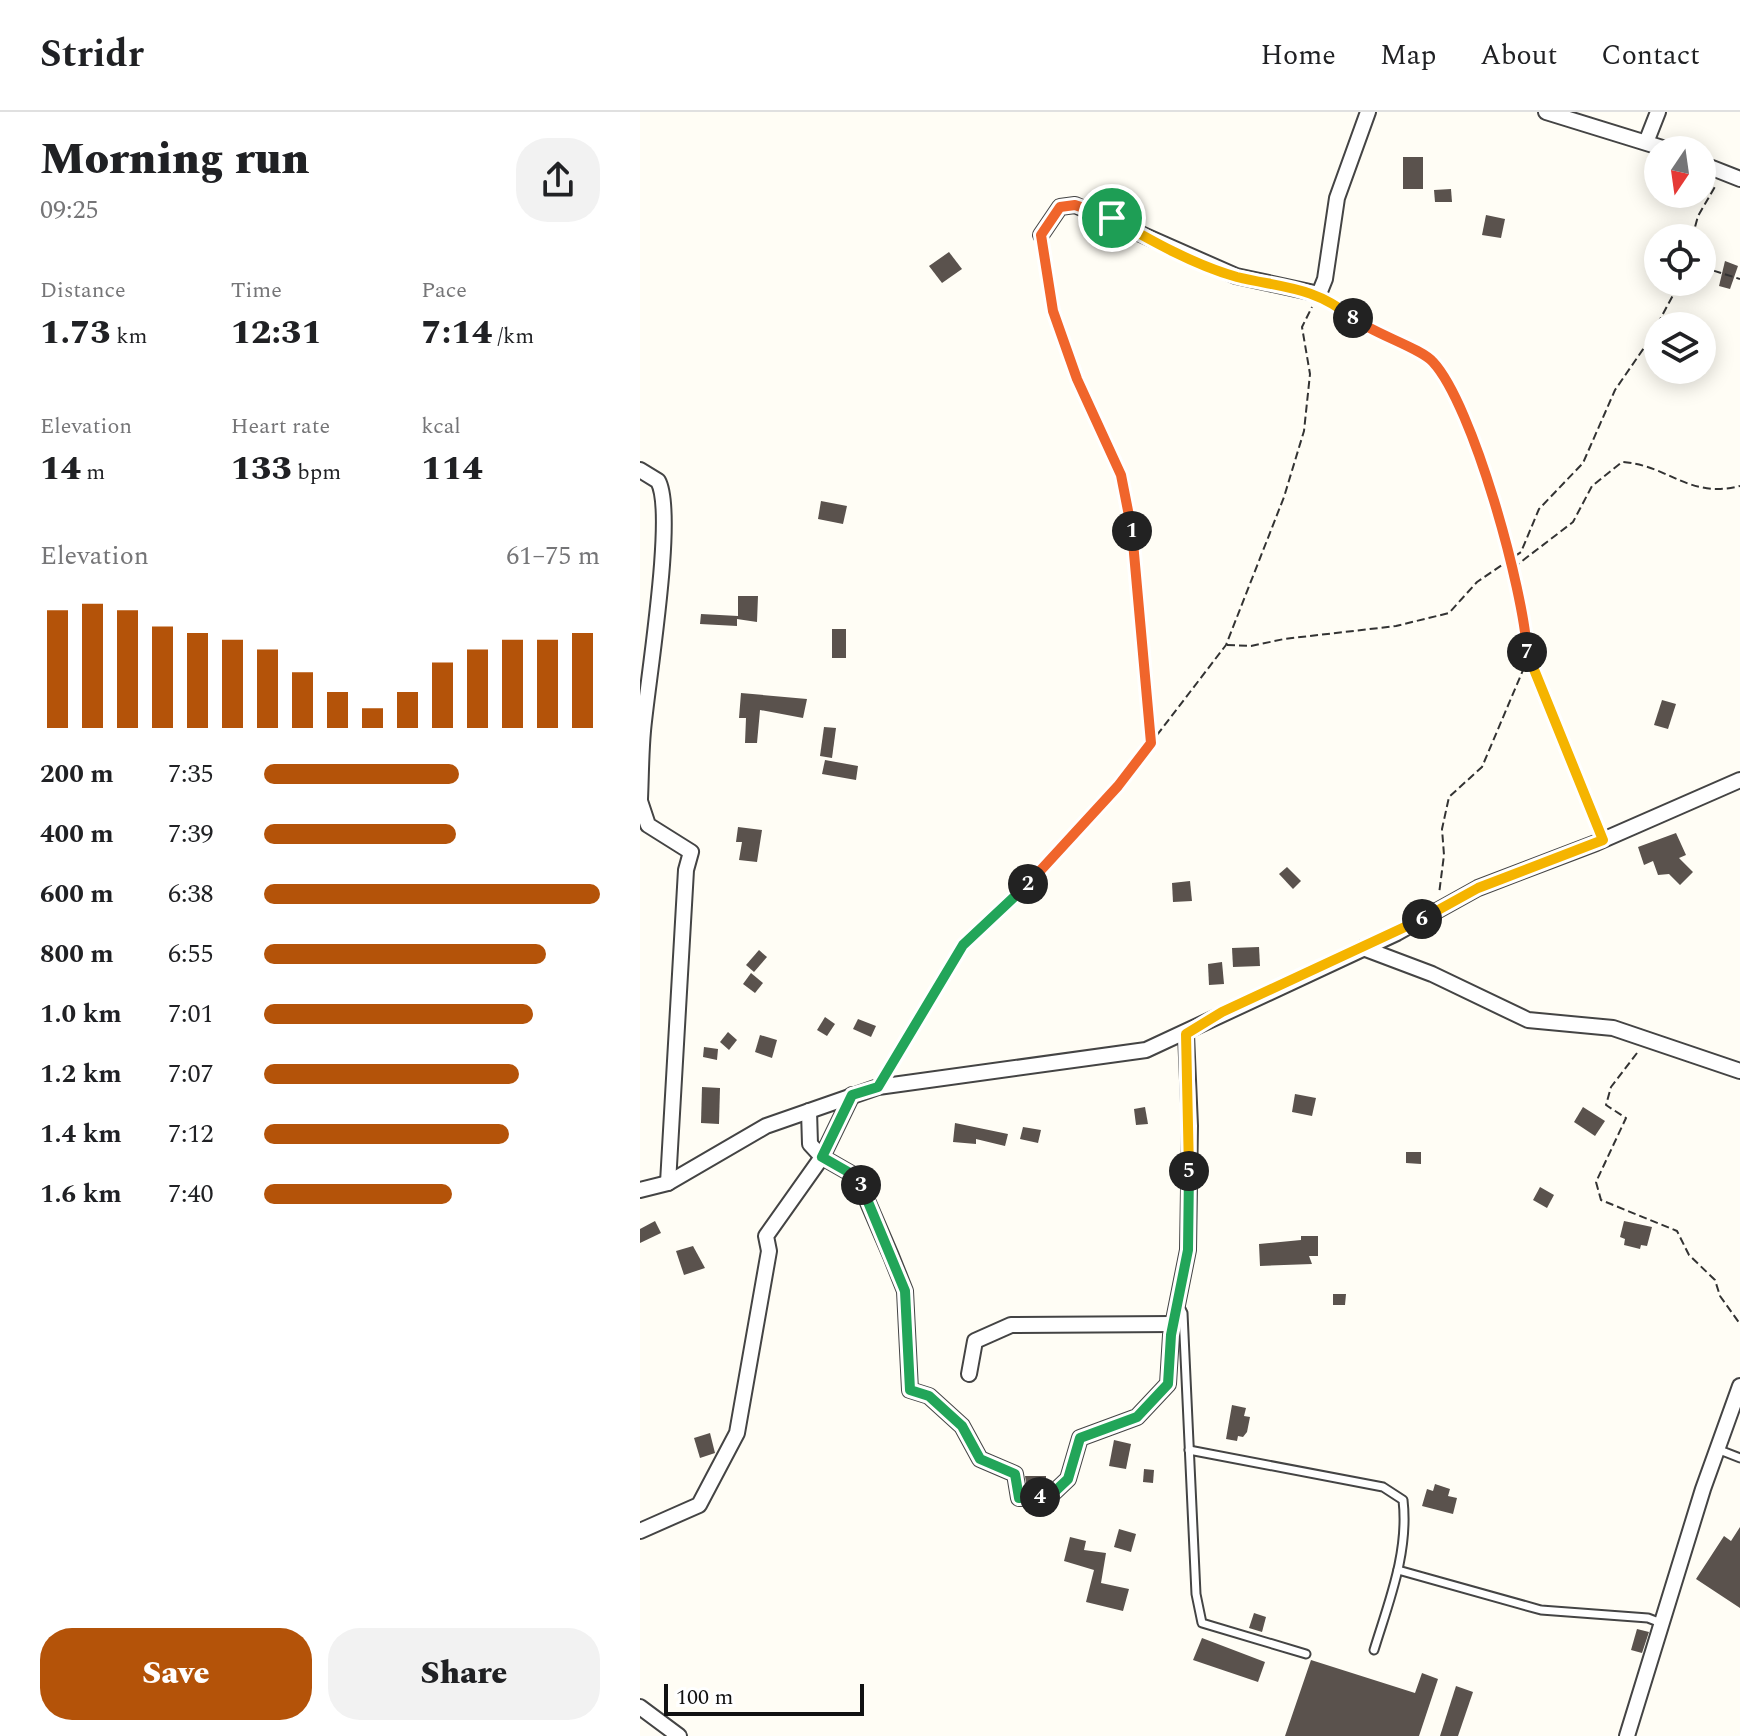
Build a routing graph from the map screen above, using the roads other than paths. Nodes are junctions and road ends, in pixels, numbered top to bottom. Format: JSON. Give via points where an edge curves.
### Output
{"nodes":[{"id":1,"x":1368,"y":112,"type":"edge"},
{"id":2,"x":1546,"y":112,"type":"edge"},
{"id":3,"x":1658,"y":112,"type":"edge"},
{"id":4,"x":1649,"y":136,"type":"edge"},
{"id":5,"x":1644,"y":139,"type":"edge"},
{"id":6,"x":1716,"y":169,"type":"edge"},
{"id":7,"x":1740,"y":179,"type":"edge"},
{"id":8,"x":1041,"y":235,"type":"road end"},
{"id":9,"x":640,"y":470,"type":"edge"},
{"id":10,"x":1740,"y":780,"type":"edge"},
{"id":11,"x":640,"y":800,"type":"edge"},
{"id":12,"x":1363,"y":948,"type":"junction"},
{"id":13,"x":1186,"y":1034,"type":"junction"},
{"id":14,"x":1740,"y":1071,"type":"edge"},
{"id":15,"x":852,"y":1095,"type":"junction"},
{"id":16,"x":809,"y":1111,"type":"junction"},
{"id":17,"x":822,"y":1157,"type":"junction"},
{"id":18,"x":668,"y":1183,"type":"junction"},
{"id":19,"x":640,"y":1190,"type":"edge"},
{"id":20,"x":1178,"y":1304,"type":"junction"},
{"id":21,"x":1173,"y":1324,"type":"junction"},
{"id":22,"x":969,"y":1374,"type":"dead end"},
{"id":23,"x":1740,"y":1386,"type":"edge"},
{"id":24,"x":1717,"y":1449,"type":"junction"},
{"id":25,"x":1189,"y":1450,"type":"junction"},
{"id":26,"x":1740,"y":1458,"type":"edge"},
{"id":27,"x":640,"y":1531,"type":"edge"},
{"id":28,"x":1398,"y":1570,"type":"junction"},
{"id":29,"x":1661,"y":1623,"type":"junction"},
{"id":30,"x":1374,"y":1650,"type":"dead end"},
{"id":31,"x":1306,"y":1654,"type":"dead end"},
{"id":32,"x":640,"y":1707,"type":"edge"},
{"id":33,"x":679,"y":1736,"type":"edge"},
{"id":34,"x":1627,"y":1736,"type":"edge"}],
"edges":[{"from":1,"to":8,"type":"street","via":[[1337,198],[1319,294],[1236,276],[1075,205],[1060,207]]},
{"from":2,"to":5,"type":"street"},
{"from":3,"to":4,"type":"street"},
{"from":6,"to":7,"type":"street"},
{"from":9,"to":11,"type":"street","via":[[658,481],[663,505]]},
{"from":10,"to":12,"type":"street","via":[[1478,888]]},
{"from":11,"to":18,"type":"street","via":[[648,825],[691,852]]},
{"from":12,"to":13,"type":"street","via":[[1222,1012]]},
{"from":12,"to":14,"type":"street","via":[[1528,1020],[1613,1028]]},
{"from":13,"to":15,"type":"street","via":[[1146,1050],[1097,1059],[878,1087]]},
{"from":13,"to":20,"type":"street","via":[[1188,1250]]},
{"from":15,"to":16,"type":"street"},
{"from":15,"to":17,"type":"street"},
{"from":16,"to":17,"type":"street","via":[[810,1144]]},
{"from":16,"to":18,"type":"street","via":[[766,1126]]},
{"from":17,"to":21,"type":"street","via":[[857,1177],[905,1291],[910,1390],[929,1396],[962,1426],[980,1459],[1015,1474],[1019,1498],[1049,1497],[1068,1479],[1080,1438],[1125,1423],[1157,1400],[1168,1384]]},
{"from":17,"to":27,"type":"street","via":[[766,1236],[769,1251],[737,1433],[699,1505]]},
{"from":18,"to":19,"type":"street"},
{"from":20,"to":21,"type":"street"},
{"from":20,"to":25,"type":"lane","via":[[1183,1313]]},
{"from":21,"to":22,"type":"street","via":[[1011,1325],[975,1341]]},
{"from":23,"to":24,"type":"street"},
{"from":24,"to":26,"type":"lane"},
{"from":24,"to":29,"type":"street"},
{"from":25,"to":28,"type":"lane","via":[[1383,1487],[1403,1500],[1406,1523]]},
{"from":25,"to":31,"type":"lane","via":[[1202,1623]]},
{"from":28,"to":29,"type":"lane","via":[[1541,1610]]},
{"from":28,"to":30,"type":"lane"},
{"from":29,"to":34,"type":"street"},
{"from":32,"to":33,"type":"street"}]}
